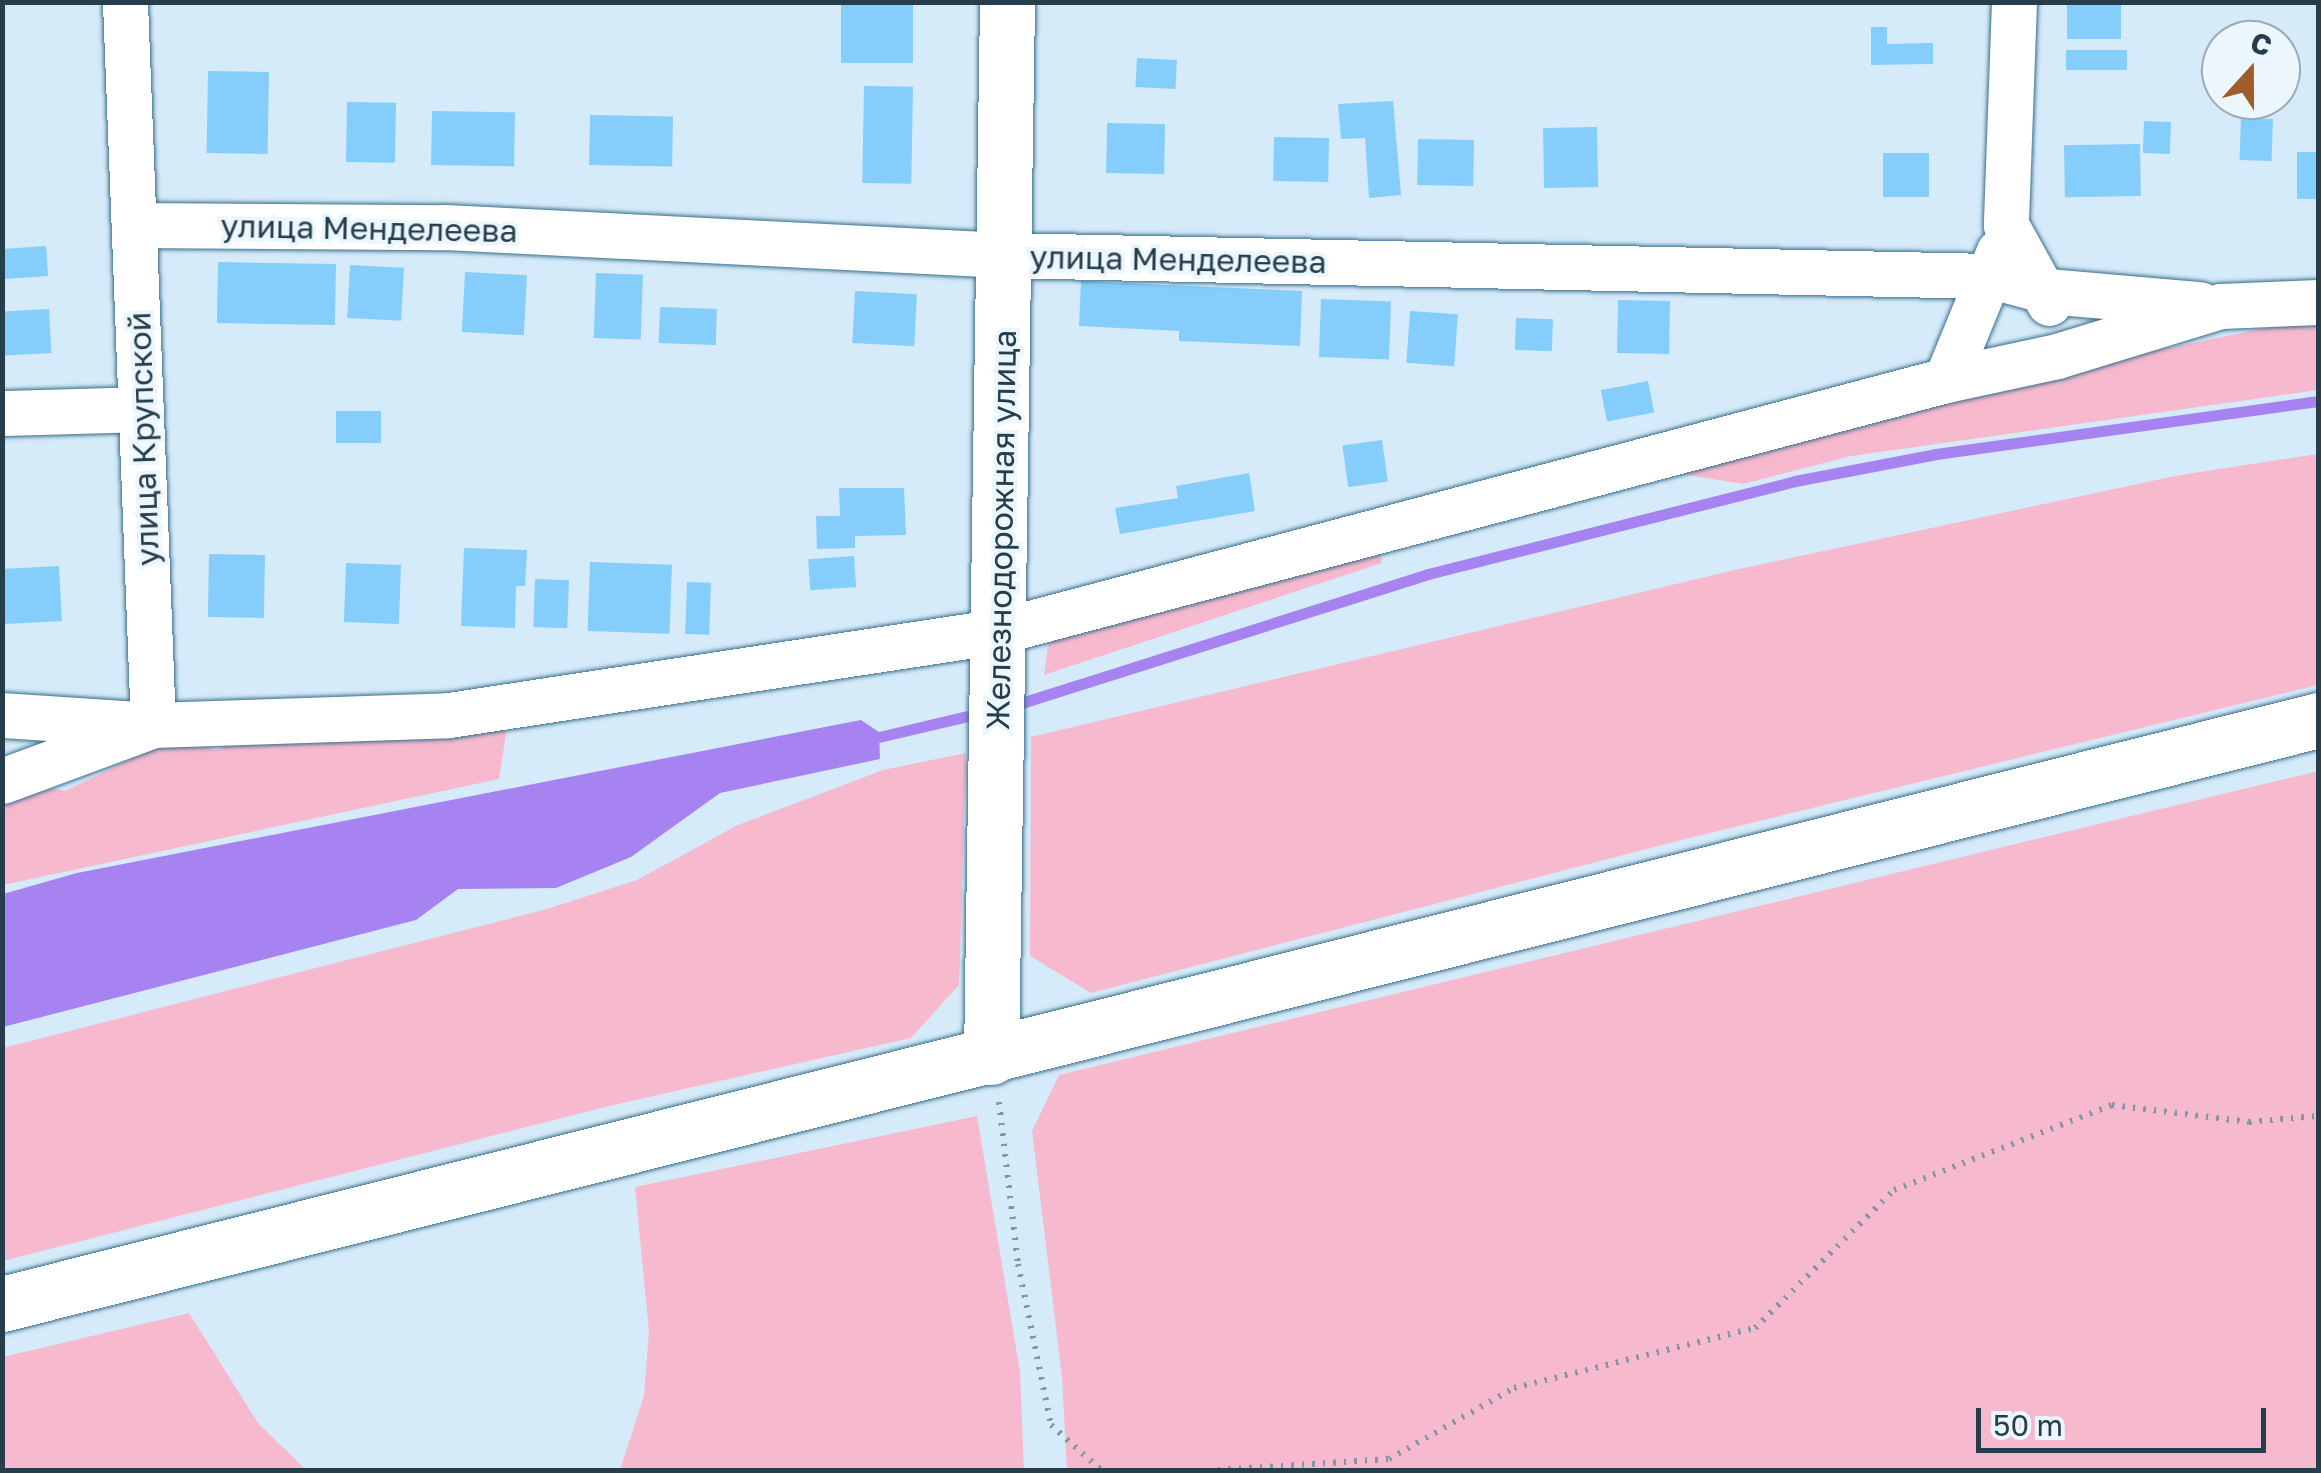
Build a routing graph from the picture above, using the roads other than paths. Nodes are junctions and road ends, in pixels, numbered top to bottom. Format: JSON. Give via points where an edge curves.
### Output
{"nodes":[{"id":1,"x":125,"y":2,"type":"edge"},
{"id":2,"x":1007,"y":2,"type":"edge"},
{"id":3,"x":2014,"y":2,"type":"edge"},
{"id":4,"x":134,"y":225,"type":"junction"},
{"id":5,"x":2006,"y":225,"type":"junction"},
{"id":6,"x":1004,"y":255,"type":"junction"},
{"id":7,"x":1992,"y":276,"type":"junction"},
{"id":8,"x":2047,"y":291,"type":"junction"},
{"id":9,"x":2318,"y":302,"type":"edge"},
{"id":10,"x":2220,"y":306,"type":"junction"},
{"id":11,"x":2057,"y":356,"type":"junction"},
{"id":12,"x":1946,"y":380,"type":"junction"},
{"id":13,"x":141,"y":409,"type":"junction"},
{"id":14,"x":2,"y":413,"type":"edge"},
{"id":15,"x":1000,"y":631,"type":"junction"},
{"id":16,"x":2,"y":715,"type":"edge"},
{"id":17,"x":2318,"y":720,"type":"edge"},
{"id":18,"x":153,"y":725,"type":"junction"},
{"id":19,"x":2,"y":781,"type":"edge"},
{"id":20,"x":991,"y":1057,"type":"junction"},
{"id":21,"x":2,"y":1304,"type":"edge"}],
"edges":[{"from":1,"to":4,"type":"street","name":"улица Крупской"},
{"from":2,"to":6,"type":"main road","name":"Железнодорожная улица"},
{"from":3,"to":5,"type":"street"},
{"from":4,"to":6,"type":"street","name":"улица Менделеева","via":[[445,227]]},
{"from":4,"to":13,"type":"street","name":"улица Крупской"},
{"from":5,"to":7,"type":"street"},
{"from":5,"to":8,"type":"street"},
{"from":6,"to":7,"type":"street","name":"улица Менделеева"},
{"from":6,"to":15,"type":"main road","name":"Железнодорожная улица"},
{"from":7,"to":8,"type":"street","name":"улица Менделеева"},
{"from":7,"to":12,"type":"street"},
{"from":8,"to":10,"type":"street","name":"улица Менделеева"},
{"from":8,"to":11,"type":"street"},
{"from":9,"to":10,"type":"street"},
{"from":10,"to":11,"type":"street"},
{"from":11,"to":12,"type":"street"},
{"from":12,"to":15,"type":"street"},
{"from":13,"to":14,"type":"street"},
{"from":13,"to":18,"type":"street","name":"улица Крупской"},
{"from":15,"to":18,"type":"street","via":[[449,716]]},
{"from":15,"to":20,"type":"main road","name":"Железнодорожная улица"},
{"from":16,"to":18,"type":"street"},
{"from":17,"to":20,"type":"main road"},
{"from":18,"to":19,"type":"street"},
{"from":20,"to":21,"type":"main road"}]}
